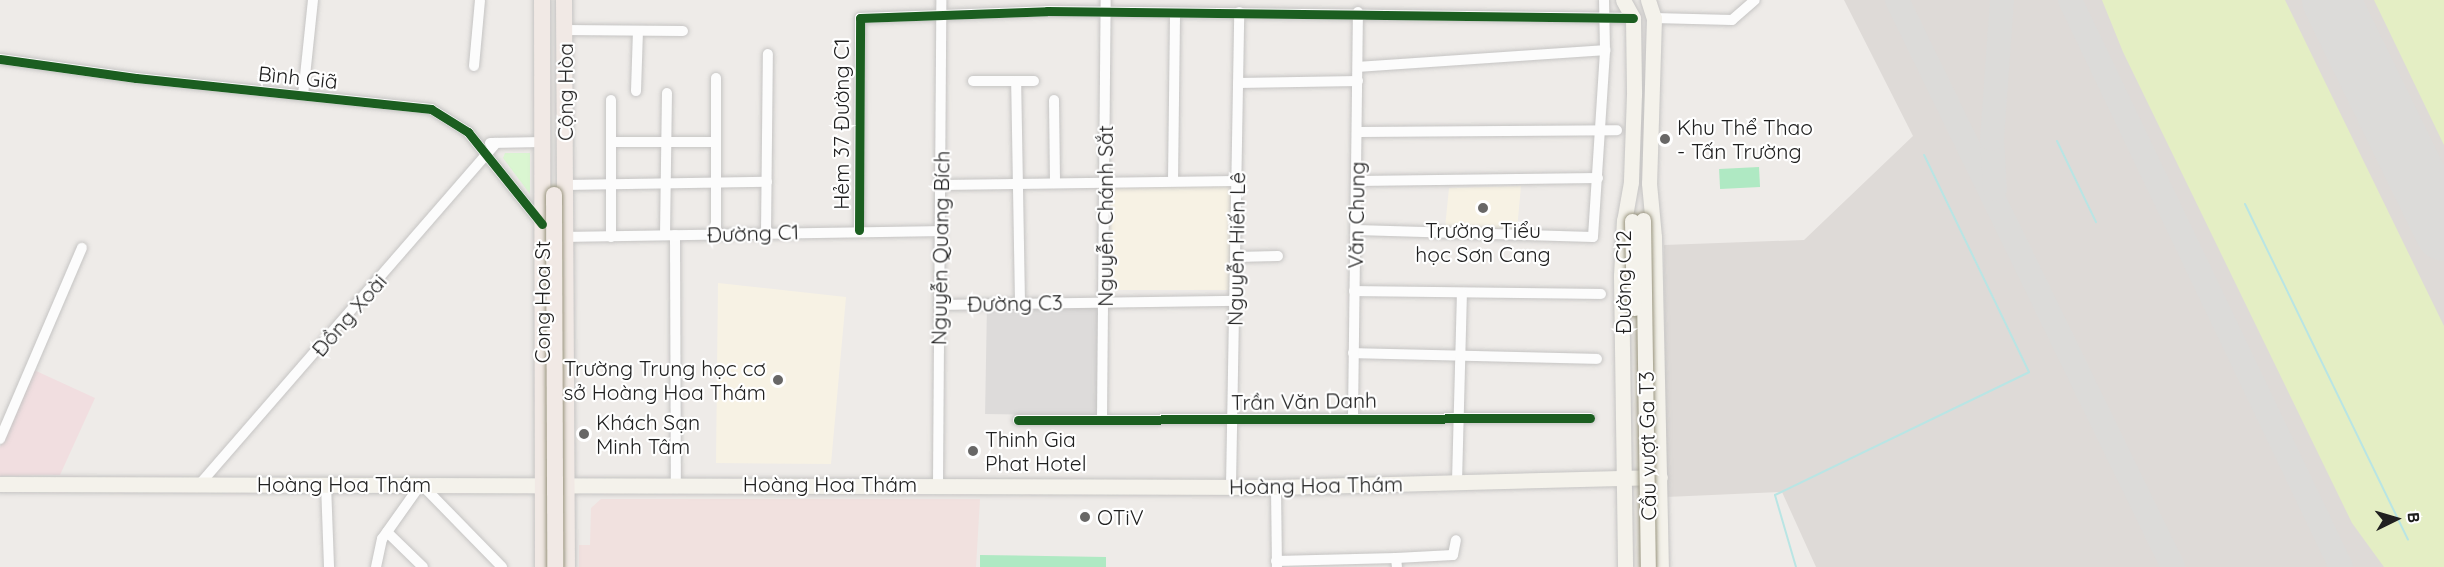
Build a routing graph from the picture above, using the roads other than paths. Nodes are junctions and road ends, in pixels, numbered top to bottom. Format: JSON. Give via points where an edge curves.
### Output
{"nodes":[{"id":1,"x":313,"y":0,"type":"edge"},
{"id":2,"x":480,"y":0,"type":"edge"},
{"id":3,"x":542,"y":0,"type":"edge"},
{"id":4,"x":554,"y":0,"type":"edge"},
{"id":5,"x":564,"y":0,"type":"edge"},
{"id":6,"x":941,"y":0,"type":"edge"},
{"id":7,"x":1106,"y":0,"type":"edge"},
{"id":8,"x":1604,"y":0,"type":"edge"},
{"id":9,"x":1623,"y":0,"type":"edge"},
{"id":10,"x":1755,"y":0,"type":"edge"},
{"id":11,"x":1651,"y":6,"type":"edge"},
{"id":12,"x":1239,"y":12,"type":"junction"},
{"id":13,"x":1358,"y":12,"type":"junction"},
{"id":14,"x":942,"y":13,"type":"junction"},
{"id":15,"x":1106,"y":13,"type":"junction"},
{"id":16,"x":1175,"y":13,"type":"junction"},
{"id":17,"x":1604,"y":16,"type":"junction"},
{"id":18,"x":1633,"y":18,"type":"junction"},
{"id":19,"x":564,"y":30,"type":"junction"},
{"id":20,"x":638,"y":31,"type":"junction"},
{"id":21,"x":683,"y":31,"type":"dead end"},
{"id":22,"x":1605,"y":50,"type":"junction"},
{"id":23,"x":768,"y":54,"type":"dead end"},
{"id":24,"x":0,"y":59,"type":"edge"},
{"id":25,"x":474,"y":66,"type":"dead end"},
{"id":26,"x":1358,"y":67,"type":"junction"},
{"id":27,"x":716,"y":78,"type":"dead end"},
{"id":28,"x":973,"y":81,"type":"dead end"},
{"id":29,"x":1016,"y":81,"type":"junction"},
{"id":30,"x":1034,"y":81,"type":"dead end"},
{"id":31,"x":1358,"y":81,"type":"junction"},
{"id":32,"x":1238,"y":83,"type":"junction"},
{"id":33,"x":636,"y":90,"type":"dead end"},
{"id":34,"x":667,"y":93,"type":"dead end"},
{"id":35,"x":303,"y":95,"type":"junction"},
{"id":36,"x":611,"y":100,"type":"dead end"},
{"id":37,"x":1054,"y":100,"type":"dead end"},
{"id":38,"x":1617,"y":130,"type":"dead end"},
{"id":39,"x":1601,"y":131,"type":"junction"},
{"id":40,"x":1358,"y":132,"type":"junction"},
{"id":41,"x":542,"y":142,"type":"junction"},
{"id":42,"x":611,"y":142,"type":"junction"},
{"id":43,"x":666,"y":142,"type":"junction"},
{"id":44,"x":716,"y":142,"type":"junction"},
{"id":45,"x":478,"y":143,"type":"junction"},
{"id":46,"x":496,"y":143,"type":"junction"},
{"id":47,"x":488,"y":156,"type":"junction"},
{"id":48,"x":1598,"y":178,"type":"junction"},
{"id":49,"x":1105,"y":181,"type":"junction"},
{"id":50,"x":1173,"y":181,"type":"junction"},
{"id":51,"x":1357,"y":181,"type":"junction"},
{"id":52,"x":767,"y":182,"type":"junction"},
{"id":53,"x":1018,"y":182,"type":"junction"},
{"id":54,"x":1055,"y":182,"type":"junction"},
{"id":55,"x":1236,"y":182,"type":"junction"},
{"id":56,"x":1631,"y":182,"type":"junction"},
{"id":57,"x":666,"y":183,"type":"junction"},
{"id":58,"x":716,"y":183,"type":"junction"},
{"id":59,"x":1649,"y":183,"type":"junction"},
{"id":60,"x":611,"y":184,"type":"junction"},
{"id":61,"x":941,"y":185,"type":"junction"},
{"id":62,"x":560,"y":190,"type":"junction"},
{"id":63,"x":1637,"y":221,"type":"junction"},
{"id":64,"x":542,"y":224,"type":"junction"},
{"id":65,"x":859,"y":230,"type":"junction"},
{"id":66,"x":1356,"y":230,"type":"junction"},
{"id":67,"x":941,"y":231,"type":"junction"},
{"id":68,"x":766,"y":233,"type":"junction"},
{"id":69,"x":716,"y":234,"type":"junction"},
{"id":70,"x":670,"y":235,"type":"junction"},
{"id":71,"x":566,"y":237,"type":"junction"},
{"id":72,"x":611,"y":237,"type":"junction"},
{"id":73,"x":82,"y":248,"type":"dead end"},
{"id":74,"x":1278,"y":256,"type":"dead end"},
{"id":75,"x":1235,"y":257,"type":"junction"},
{"id":76,"x":1354,"y":291,"type":"junction"},
{"id":77,"x":1462,"y":292,"type":"junction"},
{"id":78,"x":1601,"y":294,"type":"dead end"},
{"id":79,"x":1104,"y":301,"type":"junction"},
{"id":80,"x":1235,"y":301,"type":"junction"},
{"id":81,"x":1020,"y":303,"type":"junction"},
{"id":82,"x":940,"y":305,"type":"junction"},
{"id":83,"x":1353,"y":353,"type":"junction"},
{"id":84,"x":1460,"y":355,"type":"junction"},
{"id":85,"x":1597,"y":359,"type":"dead end"},
{"id":86,"x":1353,"y":417,"type":"junction"},
{"id":87,"x":1459,"y":418,"type":"junction"},
{"id":88,"x":1590,"y":418,"type":"dead end"},
{"id":89,"x":1102,"y":419,"type":"junction"},
{"id":90,"x":1018,"y":420,"type":"dead end"},
{"id":91,"x":566,"y":421,"type":"junction"},
{"id":92,"x":542,"y":422,"type":"junction"},
{"id":93,"x":1233,"y":422,"type":"junction"},
{"id":94,"x":0,"y":439,"type":"edge"},
{"id":95,"x":1660,"y":477,"type":"junction"},
{"id":96,"x":1626,"y":478,"type":"junction"},
{"id":97,"x":1457,"y":482,"type":"junction"},
{"id":98,"x":0,"y":484,"type":"edge"},
{"id":99,"x":326,"y":484,"type":"junction"},
{"id":100,"x":421,"y":484,"type":"junction"},
{"id":101,"x":676,"y":484,"type":"junction"},
{"id":102,"x":938,"y":484,"type":"junction"},
{"id":103,"x":199,"y":485,"type":"junction"},
{"id":104,"x":543,"y":485,"type":"junction"},
{"id":105,"x":567,"y":485,"type":"junction"},
{"id":106,"x":1231,"y":486,"type":"junction"},
{"id":107,"x":1276,"y":487,"type":"junction"},
{"id":108,"x":387,"y":532,"type":"junction"},
{"id":109,"x":1456,"y":540,"type":"dead end"},
{"id":110,"x":543,"y":546,"type":"junction"},
{"id":111,"x":567,"y":546,"type":"junction"},
{"id":112,"x":1396,"y":562,"type":"edge"},
{"id":113,"x":1326,"y":563,"type":"edge"},
{"id":114,"x":1377,"y":563,"type":"edge"},
{"id":115,"x":1276,"y":564,"type":"edge"},
{"id":116,"x":329,"y":567,"type":"edge"},
{"id":117,"x":376,"y":567,"type":"edge"},
{"id":118,"x":423,"y":567,"type":"edge"},
{"id":119,"x":502,"y":567,"type":"edge"},
{"id":120,"x":543,"y":567,"type":"edge"},
{"id":121,"x":555,"y":567,"type":"edge"},
{"id":122,"x":567,"y":567,"type":"edge"},
{"id":123,"x":1625,"y":567,"type":"edge"},
{"id":124,"x":1638,"y":567,"type":"edge"},
{"id":125,"x":1648,"y":567,"type":"edge"},
{"id":126,"x":1661,"y":567,"type":"edge"}],
"edges":[{"from":1,"to":35,"type":"street"},
{"from":2,"to":25,"type":"street"},
{"from":3,"to":41,"type":"main road","name":"Cong Hoa St"},
{"from":4,"to":62,"type":"main road","name":"Cong Hoa St"},
{"from":5,"to":19,"type":"main road","name":"Cộng Hòa"},
{"from":6,"to":14,"type":"street","name":"Nguyễn Quang Bích"},
{"from":7,"to":15,"type":"street","name":"Nguyễn Chánh Sắt"},
{"from":8,"to":17,"type":"street"},
{"from":9,"to":18,"type":"main road","name":"Đường C12"},
{"from":10,"to":11,"type":"street","via":[[1732,20]]},
{"from":11,"to":59,"type":"main road","name":"Đường C12"},
{"from":12,"to":13,"type":"street"},
{"from":12,"to":16,"type":"street"},
{"from":12,"to":32,"type":"street","name":"Nguyễn Hiến Lê"},
{"from":13,"to":17,"type":"street"},
{"from":13,"to":26,"type":"street","name":"Văn Chung"},
{"from":14,"to":15,"type":"street"},
{"from":14,"to":61,"type":"street","name":"Nguyễn Quang Bích"},
{"from":14,"to":65,"type":"street","name":"Hẻm 37 Đường C1","via":[[860,18]]},
{"from":15,"to":16,"type":"street"},
{"from":15,"to":49,"type":"street","name":"Nguyễn Chánh Sắt"},
{"from":16,"to":50,"type":"street"},
{"from":17,"to":18,"type":"street"},
{"from":17,"to":22,"type":"street"},
{"from":18,"to":56,"type":"main road","name":"Đường C12"},
{"from":19,"to":20,"type":"street"},
{"from":19,"to":62,"type":"main road","name":"Cộng Hòa"},
{"from":20,"to":21,"type":"street"},
{"from":20,"to":33,"type":"street"},
{"from":22,"to":26,"type":"street"},
{"from":22,"to":39,"type":"street"},
{"from":23,"to":52,"type":"street"},
{"from":24,"to":35,"type":"street","name":"Bình Giã"},
{"from":26,"to":31,"type":"street","name":"Văn Chung"},
{"from":27,"to":44,"type":"street"},
{"from":28,"to":29,"type":"street"},
{"from":29,"to":30,"type":"street"},
{"from":29,"to":53,"type":"street"},
{"from":31,"to":32,"type":"street"},
{"from":31,"to":40,"type":"street","name":"Văn Chung"},
{"from":32,"to":55,"type":"street","name":"Nguyễn Hiến Lê"},
{"from":34,"to":43,"type":"street"},
{"from":35,"to":45,"type":"street","name":"Bình Giã","via":[[431,109],[462,127]]},
{"from":36,"to":42,"type":"street"},
{"from":37,"to":54,"type":"street"},
{"from":38,"to":39,"type":"street"},
{"from":39,"to":40,"type":"street"},
{"from":39,"to":48,"type":"street"},
{"from":40,"to":51,"type":"street","name":"Văn Chung"},
{"from":41,"to":46,"type":"street"},
{"from":41,"to":64,"type":"main road","name":"Cong Hoa St"},
{"from":42,"to":43,"type":"street"},
{"from":42,"to":60,"type":"street"},
{"from":43,"to":44,"type":"street"},
{"from":43,"to":57,"type":"street"},
{"from":44,"to":58,"type":"street"},
{"from":45,"to":46,"type":"street"},
{"from":45,"to":47,"type":"street","name":"Bình Giã"},
{"from":46,"to":47,"type":"street","name":"Đồng Xoài"},
{"from":47,"to":64,"type":"street","name":"Bình Giã"},
{"from":47,"to":103,"type":"street","name":"Đồng Xoài"},
{"from":48,"to":51,"type":"street"},
{"from":48,"to":66,"type":"street","via":[[1593,237]]},
{"from":49,"to":50,"type":"street"},
{"from":49,"to":54,"type":"street"},
{"from":49,"to":79,"type":"street","name":"Nguyễn Chánh Sắt"},
{"from":50,"to":55,"type":"street"},
{"from":51,"to":66,"type":"street","name":"Văn Chung"},
{"from":52,"to":58,"type":"street"},
{"from":52,"to":68,"type":"street"},
{"from":53,"to":54,"type":"street"},
{"from":53,"to":61,"type":"street"},
{"from":53,"to":81,"type":"street"},
{"from":55,"to":75,"type":"street","name":"Nguyễn Hiến Lê"},
{"from":56,"to":63,"type":"main road","name":"Cầu vượt Ga T3"},
{"from":56,"to":96,"type":"main road","name":"Đường C12","via":[[1621,276]]},
{"from":57,"to":58,"type":"street"},
{"from":57,"to":60,"type":"street"},
{"from":57,"to":70,"type":"street"},
{"from":58,"to":69,"type":"street"},
{"from":59,"to":63,"type":"main road","name":"Cầu vượt Ga T3"},
{"from":59,"to":95,"type":"main road","name":"Đường C12"},
{"from":60,"to":62,"type":"street"},
{"from":60,"to":72,"type":"street"},
{"from":61,"to":67,"type":"street","name":"Nguyễn Quang Bích"},
{"from":62,"to":71,"type":"main road","name":"Cong Hoa St"},
{"from":62,"to":121,"type":"main road","bridge":true},
{"from":63,"to":124,"type":"main road","name":"Cầu vượt Ga T3","bridge":true},
{"from":63,"to":125,"type":"main road","name":"Cầu vượt Ga T3","bridge":true},
{"from":64,"to":92,"type":"main road","name":"Cong Hoa St"},
{"from":65,"to":67,"type":"street","name":"Đường C1"},
{"from":65,"to":68,"type":"street","name":"Đường C1"},
{"from":66,"to":76,"type":"street","name":"Văn Chung"},
{"from":67,"to":82,"type":"street","name":"Nguyễn Quang Bích"},
{"from":68,"to":69,"type":"street","name":"Đường C1"},
{"from":69,"to":70,"type":"street","name":"Đường C1"},
{"from":70,"to":72,"type":"street","name":"Đường C1"},
{"from":70,"to":101,"type":"street"},
{"from":71,"to":72,"type":"street","name":"Đường C1"},
{"from":71,"to":91,"type":"main road","name":"Cong Hoa St"},
{"from":73,"to":94,"type":"street"},
{"from":74,"to":75,"type":"street"},
{"from":75,"to":80,"type":"street","name":"Nguyễn Hiến Lê"},
{"from":76,"to":77,"type":"street"},
{"from":76,"to":83,"type":"street","name":"Văn Chung"},
{"from":77,"to":78,"type":"street"},
{"from":77,"to":84,"type":"street"},
{"from":79,"to":80,"type":"street","name":"Đường C3"},
{"from":79,"to":81,"type":"street","name":"Đường C3"},
{"from":79,"to":89,"type":"street","name":"Nguyễn Chánh Sắt"},
{"from":80,"to":93,"type":"street","name":"Nguyễn Hiến Lê"},
{"from":81,"to":82,"type":"street","name":"Đường C3"},
{"from":82,"to":102,"type":"street","name":"Nguyễn Quang Bích"},
{"from":83,"to":84,"type":"street"},
{"from":83,"to":86,"type":"street","name":"Văn Chung"},
{"from":84,"to":85,"type":"street"},
{"from":84,"to":87,"type":"street"},
{"from":86,"to":87,"type":"street","name":"Trần Văn Danh"},
{"from":86,"to":93,"type":"street","name":"Trần Văn Danh"},
{"from":87,"to":88,"type":"street","name":"Trần Văn Danh"},
{"from":87,"to":97,"type":"street"},
{"from":89,"to":90,"type":"street","name":"Trần Văn Danh"},
{"from":89,"to":93,"type":"street","name":"Trần Văn Danh"},
{"from":91,"to":92,"type":"main road"},
{"from":91,"to":105,"type":"main road","name":"Cong Hoa St"},
{"from":92,"to":104,"type":"main road","name":"Cong Hoa St"},
{"from":93,"to":106,"type":"street","name":"Nguyễn Hiến Lê"},
{"from":95,"to":96,"type":"main road","name":"Hoàng Hoa Thám"},
{"from":95,"to":126,"type":"main road","name":"Đường C12"},
{"from":96,"to":97,"type":"main road","name":"Hoàng Hoa Thám"},
{"from":96,"to":123,"type":"main road","name":"Đường C12"},
{"from":97,"to":107,"type":"main road","name":"Hoàng Hoa Thám"},
{"from":98,"to":103,"type":"main road","name":"Hoàng Hoa Thám"},
{"from":99,"to":100,"type":"main road","name":"Hoàng Hoa Thám"},
{"from":99,"to":103,"type":"main road","name":"Hoàng Hoa Thám"},
{"from":99,"to":116,"type":"street"},
{"from":100,"to":104,"type":"main road","name":"Hoàng Hoa Thám"},
{"from":100,"to":108,"type":"street"},
{"from":100,"to":119,"type":"street"},
{"from":101,"to":102,"type":"main road","name":"Hoàng Hoa Thám"},
{"from":101,"to":105,"type":"main road","name":"Hoàng Hoa Thám"},
{"from":102,"to":106,"type":"main road","name":"Hoàng Hoa Thám"},
{"from":104,"to":105,"type":"main road","name":"Hoàng Hoa Thám"},
{"from":104,"to":110,"type":"main road","name":"Cong Hoa St"},
{"from":105,"to":111,"type":"main road","name":"Cong Hoa St"},
{"from":106,"to":107,"type":"main road","name":"Hoàng Hoa Thám"},
{"from":107,"to":115,"type":"street"},
{"from":108,"to":117,"type":"street","via":[[380,542]]},
{"from":108,"to":118,"type":"street"},
{"from":109,"to":112,"type":"street","via":[[1453,555]]},
{"from":110,"to":111,"type":"main road"},
{"from":110,"to":120,"type":"main road","name":"Cong Hoa St"},
{"from":111,"to":122,"type":"main road","name":"Cong Hoa St"},
{"from":112,"to":114,"type":"street"},
{"from":113,"to":114,"type":"street"},
{"from":113,"to":115,"type":"street"}]}
